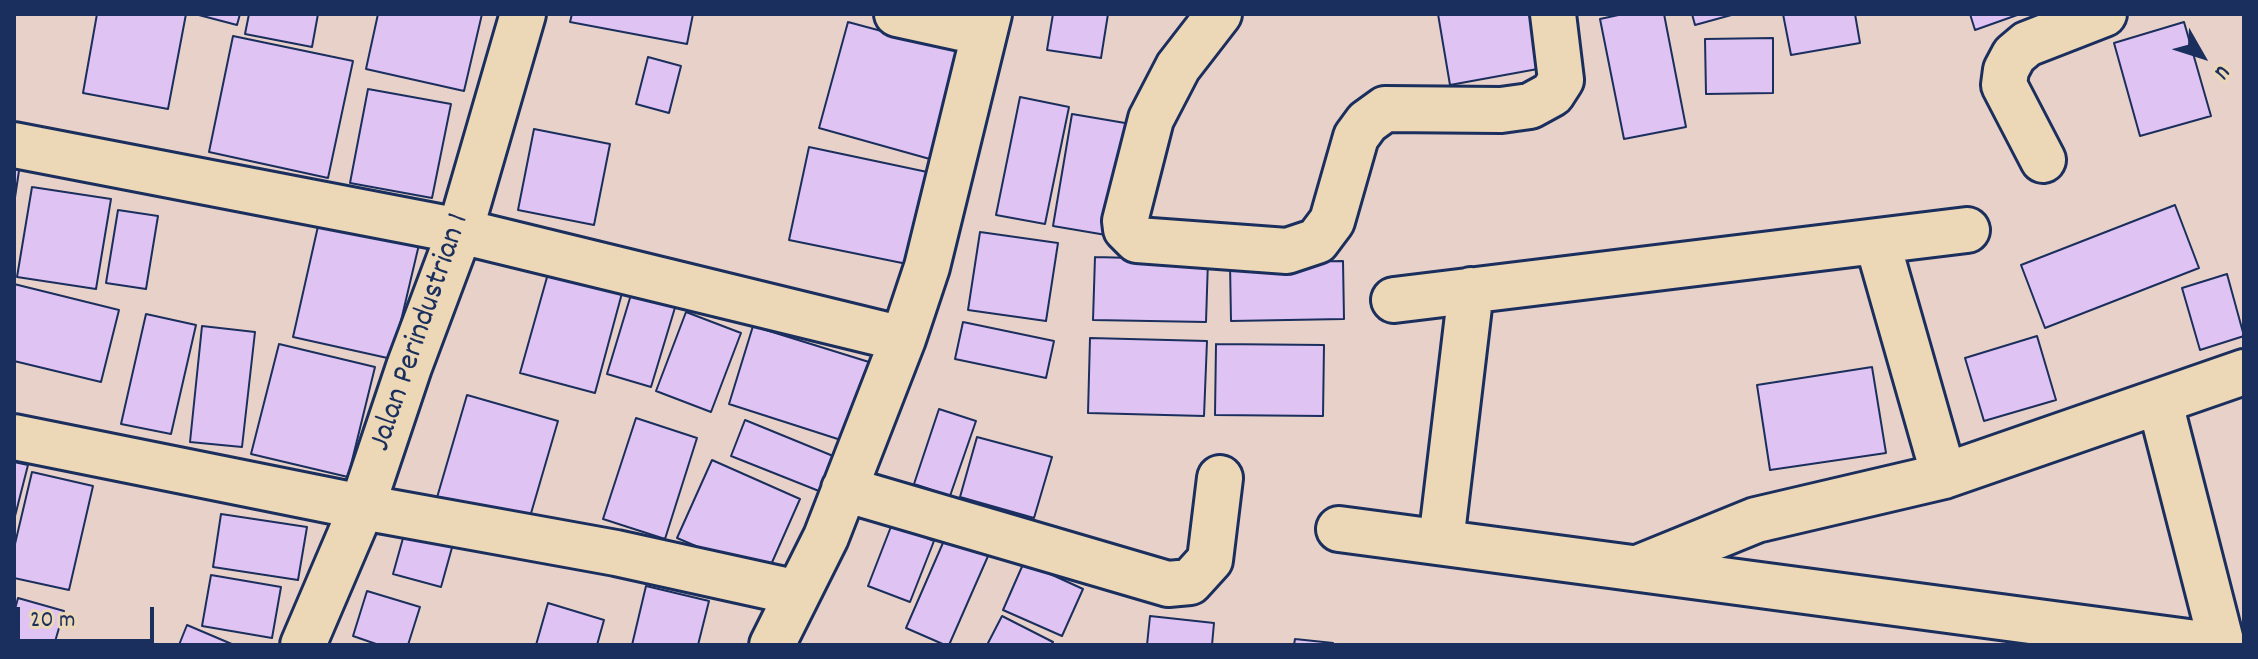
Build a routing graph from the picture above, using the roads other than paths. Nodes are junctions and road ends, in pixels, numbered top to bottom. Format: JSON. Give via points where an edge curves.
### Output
{"nodes":[{"id":1,"x":523,"y":14,"type":"edge"},
{"id":2,"x":897,"y":14,"type":"edge"},
{"id":3,"x":1219,"y":14,"type":"edge"},
{"id":4,"x":1553,"y":14,"type":"edge"},
{"id":5,"x":2104,"y":14,"type":"edge"},
{"id":6,"x":986,"y":24,"type":"edge"},
{"id":7,"x":14,"y":145,"type":"edge"},
{"id":8,"x":2043,"y":160,"type":"dead end"},
{"id":9,"x":1967,"y":230,"type":"dead end"},
{"id":10,"x":460,"y":231,"type":"junction"},
{"id":11,"x":1877,"y":241,"type":"junction"},
{"id":12,"x":1471,"y":290,"type":"junction"},
{"id":13,"x":1394,"y":300,"type":"dead end"},
{"id":14,"x":903,"y":339,"type":"junction"},
{"id":15,"x":2244,"y":372,"type":"edge"},
{"id":16,"x":2160,"y":403,"type":"junction"},
{"id":17,"x":14,"y":437,"type":"edge"},
{"id":18,"x":1944,"y":476,"type":"junction"},
{"id":19,"x":1220,"y":478,"type":"dead end"},
{"id":20,"x":844,"y":489,"type":"junction"},
{"id":21,"x":362,"y":507,"type":"junction"},
{"id":22,"x":1339,"y":529,"type":"dead end"},
{"id":23,"x":1441,"y":542,"type":"junction"},
{"id":24,"x":1636,"y":569,"type":"junction"},
{"id":25,"x":798,"y":593,"type":"junction"},
{"id":26,"x":2244,"y":640,"type":"edge"},
{"id":27,"x":303,"y":645,"type":"edge"},
{"id":28,"x":772,"y":645,"type":"edge"},
{"id":29,"x":2211,"y":645,"type":"edge"},
{"id":30,"x":2224,"y":645,"type":"edge"}],
"edges":[{"from":1,"to":10,"type":"street","name":"Jalan Perindustrian 1"},
{"from":2,"to":6,"type":"street"},
{"from":3,"to":4,"type":"street","via":[[1178,67],[1151,119],[1125,221],[1137,240],[1287,251],[1317,241],[1332,221],[1356,137],[1385,109],[1501,110],[1530,106],[1552,94],[1561,80]]},
{"from":5,"to":8,"type":"street","via":[[2027,44],[2006,70],[2004,85]]},
{"from":6,"to":14,"type":"street","via":[[927,267]]},
{"from":7,"to":10,"type":"street"},
{"from":9,"to":11,"type":"street"},
{"from":10,"to":14,"type":"street"},
{"from":10,"to":21,"type":"street","name":"Jalan Perindustrian 1"},
{"from":11,"to":12,"type":"street"},
{"from":11,"to":18,"type":"street"},
{"from":12,"to":13,"type":"street"},
{"from":12,"to":23,"type":"street"},
{"from":14,"to":20,"type":"street"},
{"from":15,"to":16,"type":"street"},
{"from":16,"to":18,"type":"street"},
{"from":16,"to":30,"type":"street"},
{"from":17,"to":21,"type":"street"},
{"from":18,"to":24,"type":"street","via":[[1756,520]]},
{"from":19,"to":20,"type":"street","via":[[1210,560],[1190,582],[1168,584]]},
{"from":20,"to":25,"type":"street"},
{"from":21,"to":25,"type":"street","via":[[616,553]]},
{"from":21,"to":27,"type":"street","name":"Jalan Perindustrian 1"},
{"from":22,"to":23,"type":"street"},
{"from":23,"to":24,"type":"street"},
{"from":24,"to":29,"type":"street"},
{"from":25,"to":28,"type":"street"},
{"from":26,"to":30,"type":"street"}]}
